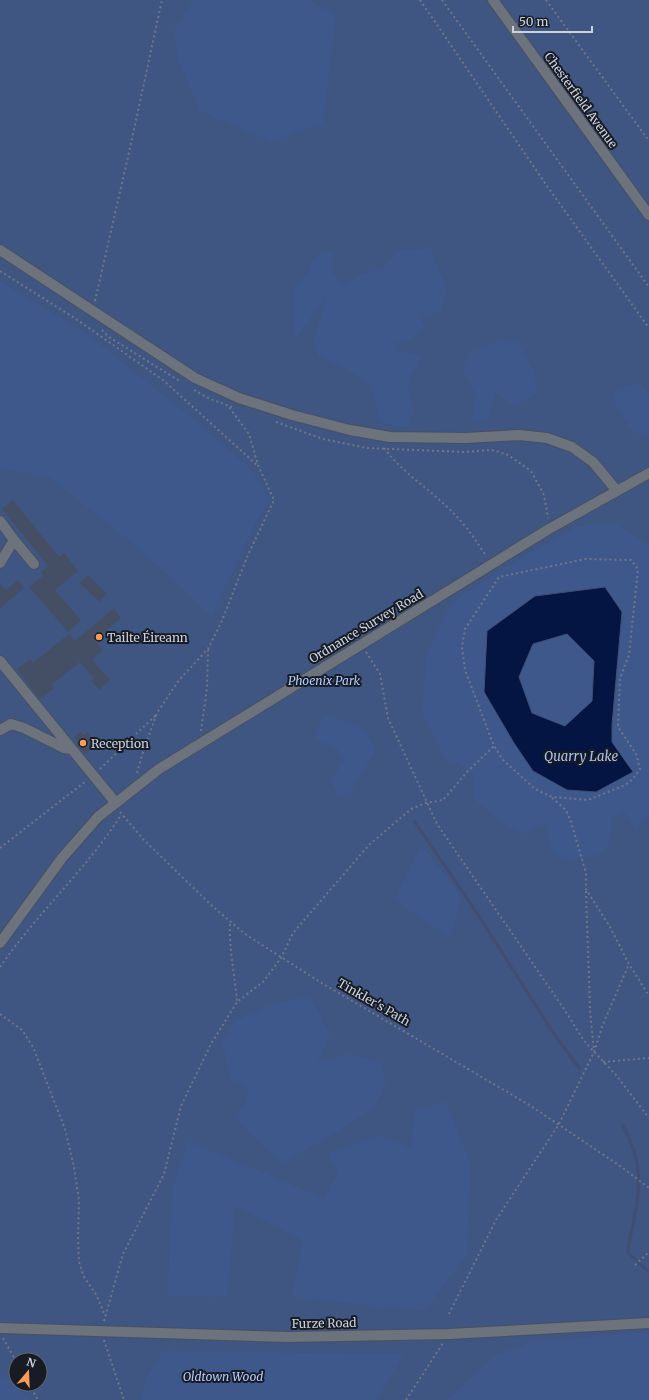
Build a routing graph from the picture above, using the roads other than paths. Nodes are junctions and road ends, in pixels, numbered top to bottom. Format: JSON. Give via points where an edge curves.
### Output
{"nodes":[{"id":1,"x":493,"y":0,"type":"edge"},
{"id":2,"x":649,"y":215,"type":"edge"},
{"id":3,"x":0,"y":250,"type":"edge"},
{"id":4,"x":649,"y":473,"type":"edge"},
{"id":5,"x":617,"y":491,"type":"junction"},
{"id":6,"x":0,"y":521,"type":"edge"},
{"id":7,"x":14,"y":540,"type":"junction"},
{"id":8,"x":0,"y":562,"type":"edge"},
{"id":9,"x":34,"y":564,"type":"dead end"},
{"id":10,"x":0,"y":661,"type":"edge"},
{"id":11,"x":0,"y":730,"type":"edge"},
{"id":12,"x":71,"y":749,"type":"junction"},
{"id":13,"x":115,"y":802,"type":"junction"},
{"id":14,"x":0,"y":943,"type":"edge"},
{"id":15,"x":649,"y":1323,"type":"edge"},
{"id":16,"x":0,"y":1328,"type":"edge"}],
"edges":[{"from":1,"to":2,"type":"street","name":"Chesterfield Avenue"},
{"from":3,"to":5,"type":"street","via":[[195,378],[239,398],[350,430],[390,437],[466,438],[519,435],[547,438],[572,447],[587,458]]},
{"from":4,"to":5,"type":"street","name":"Ordnance Survey Road"},
{"from":5,"to":13,"type":"street","name":"Ordnance Survey Road","via":[[549,529],[198,744]]},
{"from":6,"to":7,"type":"street"},
{"from":7,"to":8,"type":"street"},
{"from":7,"to":9,"type":"street"},
{"from":10,"to":12,"type":"street"},
{"from":11,"to":12,"type":"street","via":[[11,724]]},
{"from":12,"to":13,"type":"street"},
{"from":13,"to":14,"type":"street","name":"Ordnance Survey Road","via":[[98,817],[62,858]]},
{"from":15,"to":16,"type":"street","name":"Furze Road","via":[[450,1334],[288,1337]]}]}
